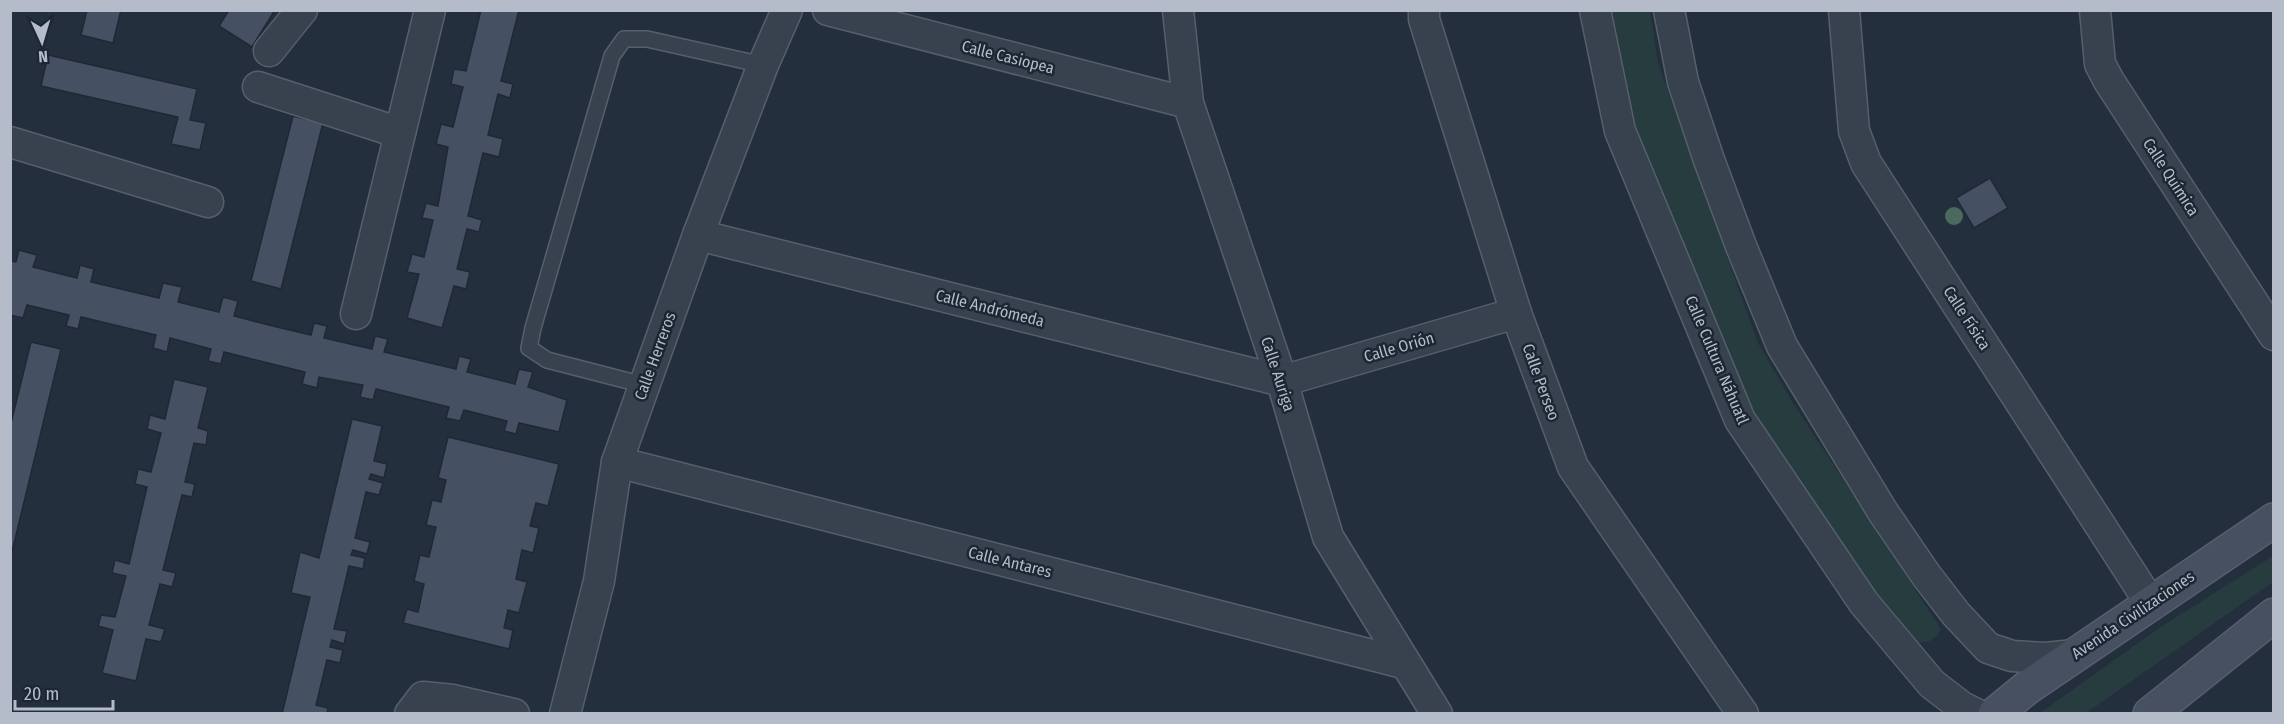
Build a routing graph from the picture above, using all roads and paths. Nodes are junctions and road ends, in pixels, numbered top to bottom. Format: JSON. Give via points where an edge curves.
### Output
{"nodes":[{"id":1,"x":302,"y":10,"type":"edge"},
{"id":2,"x":430,"y":10,"type":"edge"},
{"id":3,"x":787,"y":10,"type":"edge"},
{"id":4,"x":828,"y":10,"type":"edge"},
{"id":5,"x":1179,"y":10,"type":"edge"},
{"id":6,"x":1424,"y":10,"type":"edge"},
{"id":7,"x":1595,"y":10,"type":"edge"},
{"id":8,"x":1669,"y":10,"type":"edge"},
{"id":9,"x":1844,"y":10,"type":"edge"},
{"id":10,"x":2095,"y":10,"type":"edge"},
{"id":11,"x":269,"y":51,"type":"dead end"},
{"id":12,"x":763,"y":65,"type":"junction"},
{"id":13,"x":258,"y":87,"type":"dead end"},
{"id":14,"x":1188,"y":103,"type":"junction"},
{"id":15,"x":400,"y":133,"type":"junction"},
{"id":16,"x":10,"y":142,"type":"edge"},
{"id":17,"x":208,"y":202,"type":"dead end"},
{"id":18,"x":698,"y":235,"type":"junction"},
{"id":19,"x":1516,"y":313,"type":"junction"},
{"id":20,"x":356,"y":314,"type":"dead end"},
{"id":21,"x":2274,"y":335,"type":"edge"},
{"id":22,"x":1282,"y":381,"type":"junction"},
{"id":23,"x":644,"y":385,"type":"junction"},
{"id":24,"x":616,"y":462,"type":"junction"},
{"id":25,"x":2274,"y":520,"type":"edge"},
{"id":26,"x":2151,"y":604,"type":"junction"},
{"id":27,"x":2274,"y":615,"type":"edge"},
{"id":28,"x":2075,"y":655,"type":"junction"},
{"id":29,"x":1403,"y":663,"type":"junction"},
{"id":30,"x":410,"y":714,"type":"edge"},
{"id":31,"x":514,"y":714,"type":"edge"},
{"id":32,"x":565,"y":714,"type":"edge"},
{"id":33,"x":1437,"y":714,"type":"edge"},
{"id":34,"x":1743,"y":714,"type":"edge"},
{"id":35,"x":1976,"y":714,"type":"edge"},
{"id":36,"x":1995,"y":714,"type":"edge"},
{"id":37,"x":2150,"y":714,"type":"edge"}],
"edges":[{"from":1,"to":11,"type":"street"},
{"from":2,"to":15,"type":"street"},
{"from":3,"to":12,"type":"street","name":"Calle Herreros"},
{"from":4,"to":14,"type":"street","name":"Calle Casiopea"},
{"from":5,"to":14,"type":"street","name":"Calle Auriga"},
{"from":6,"to":19,"type":"street","name":"Calle Perseo"},
{"from":7,"to":35,"type":"street","name":"Calle Cultura Náhuatl","via":[[1620,131],[1740,420],[1864,603],[1932,684]]},
{"from":8,"to":28,"type":"street","via":[[1683,82],[1709,160],[1782,346],[1883,512],[1956,614],[1988,648],[2012,656]]},
{"from":9,"to":26,"type":"street","name":"Calle Física","via":[[1854,131],[1866,163]]},
{"from":10,"to":21,"type":"street","name":"Calle Química","via":[[2100,64],[2109,81]]},
{"from":12,"to":18,"type":"street","name":"Calle Herreros"},
{"from":12,"to":23,"type":"lane","via":[[647,39],[624,39],[612,56],[529,348],[547,360]]},
{"from":13,"to":15,"type":"street"},
{"from":14,"to":22,"type":"street","name":"Calle Auriga"},
{"from":15,"to":20,"type":"street"},
{"from":16,"to":17,"type":"street"},
{"from":18,"to":22,"type":"street","name":"Calle Andrómeda"},
{"from":18,"to":23,"type":"street","name":"Calle Herreros"},
{"from":19,"to":22,"type":"street","name":"Calle Orión"},
{"from":19,"to":34,"type":"street","name":"Calle Perseo","via":[[1573,467]]},
{"from":22,"to":29,"type":"street","name":"Calle Auriga","via":[[1328,537]]},
{"from":23,"to":24,"type":"street","name":"Calle Herreros"},
{"from":24,"to":29,"type":"street","name":"Calle Antares"},
{"from":24,"to":32,"type":"street","name":"Calle Herreros","via":[[599,581]]},
{"from":25,"to":26,"type":"main road","name":"Avenida Civilizaciones"},
{"from":26,"to":28,"type":"main road","name":"Avenida Civilizaciones"},
{"from":27,"to":37,"type":"main road"},
{"from":28,"to":36,"type":"main road","name":"Avenida Civilizaciones"},
{"from":29,"to":33,"type":"street","name":"Calle Auriga"},
{"from":30,"to":31,"type":"street","via":[[423,698],[453,700]]}]}
